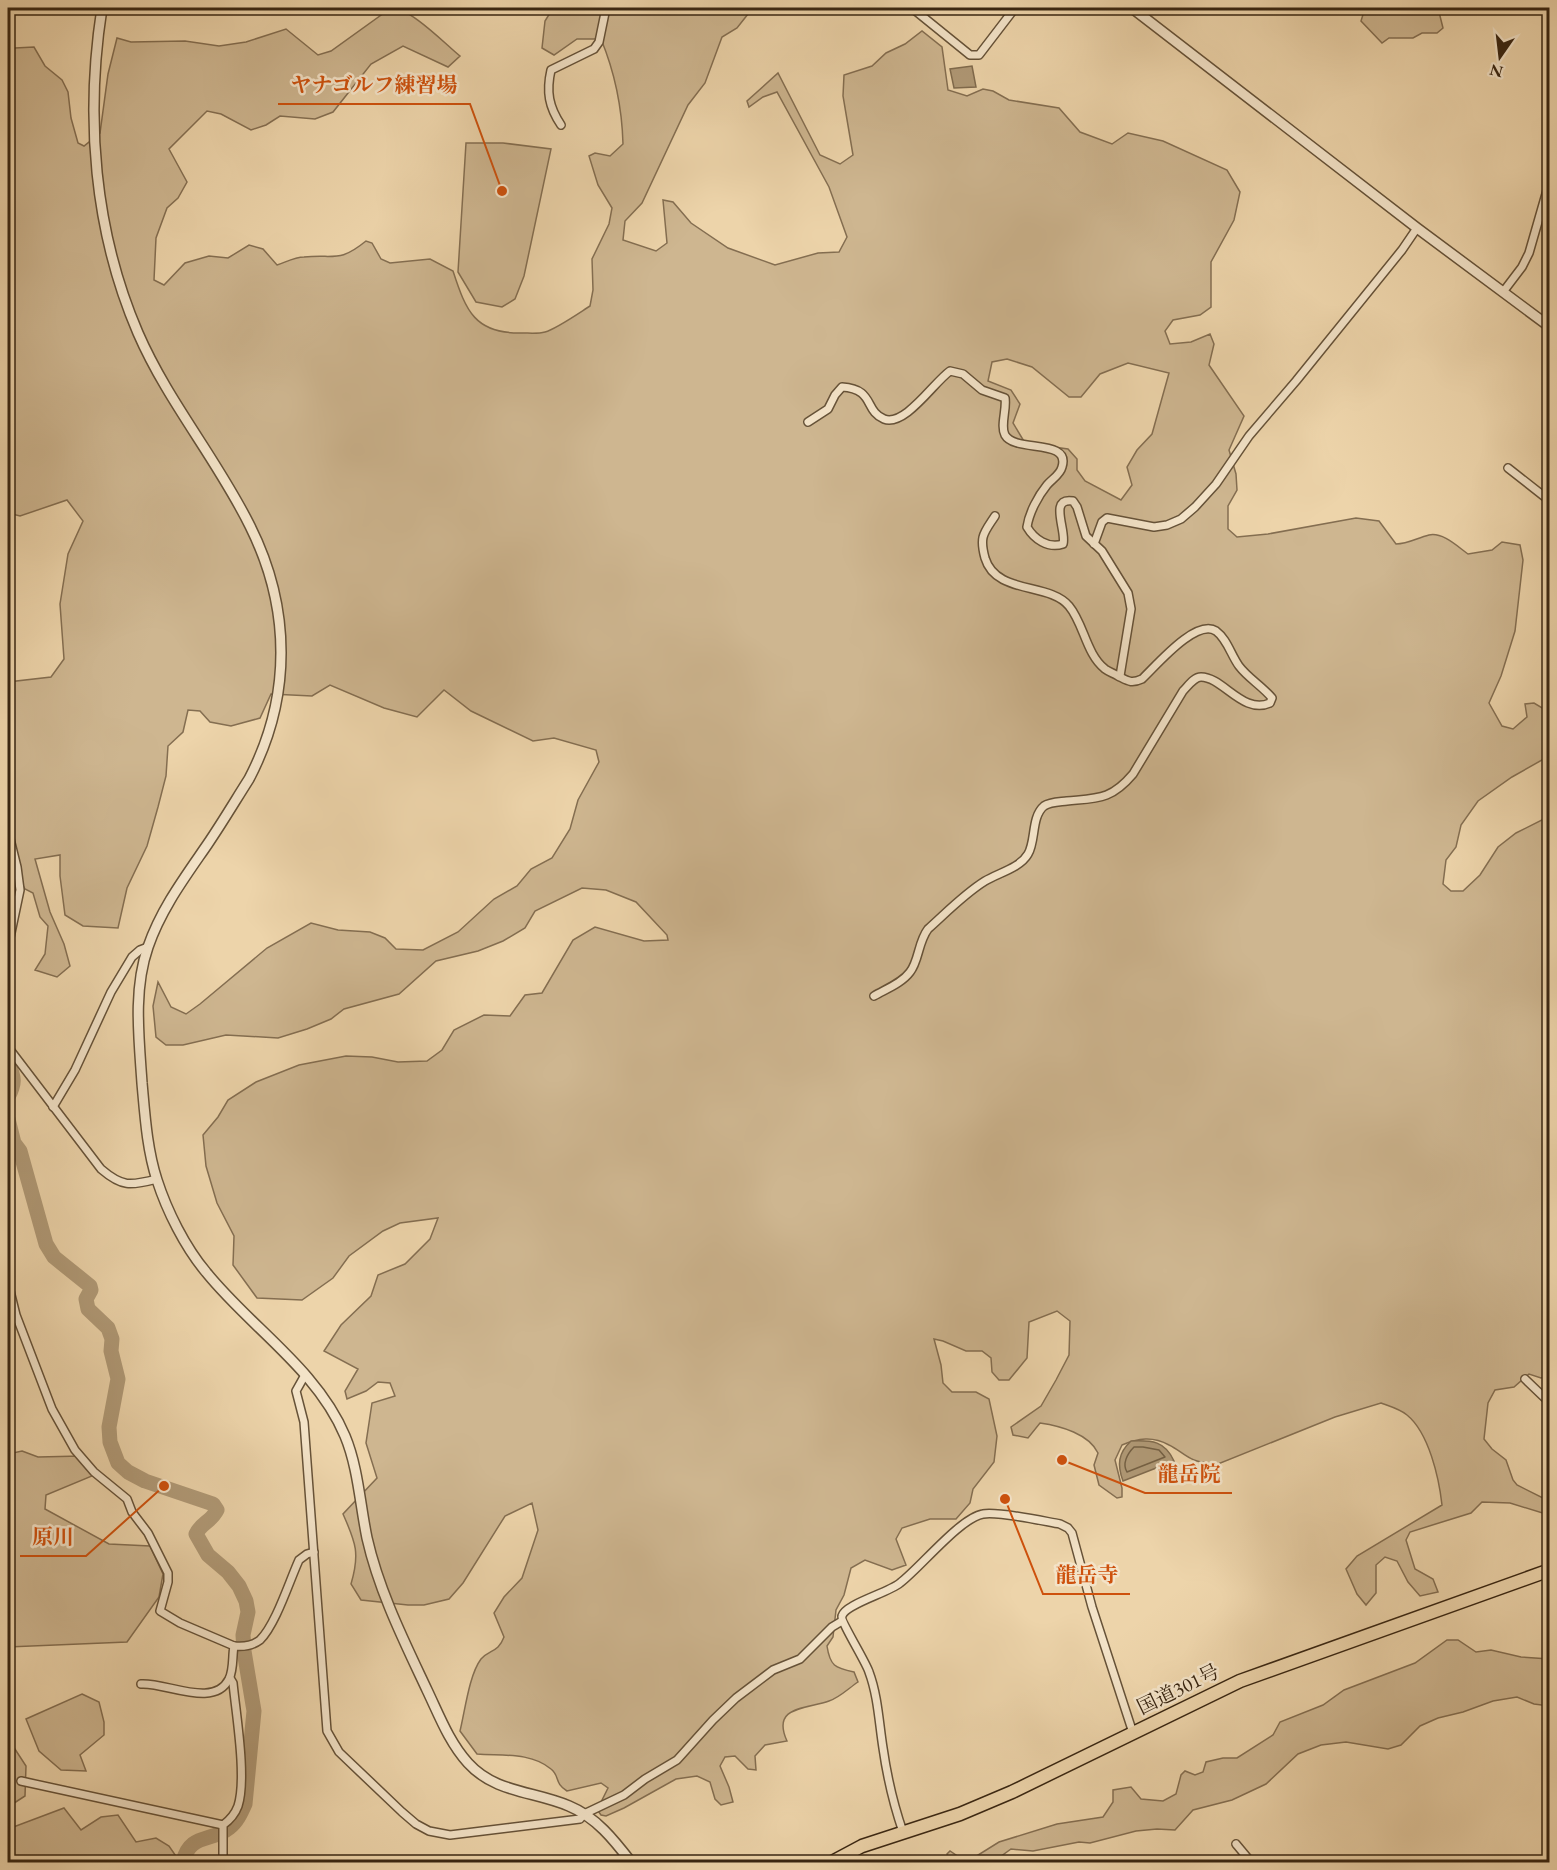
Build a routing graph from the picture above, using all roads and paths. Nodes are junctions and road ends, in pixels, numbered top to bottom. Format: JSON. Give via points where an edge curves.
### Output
{"nodes":[{"id":1,"x":102,"y":8,"type":"edge"},
{"id":2,"x":606,"y":8,"type":"edge"},
{"id":3,"x":912,"y":8,"type":"edge"},
{"id":4,"x":1015,"y":8,"type":"edge"},
{"id":5,"x":1132,"y":8,"type":"edge"},
{"id":6,"x":561,"y":125,"type":"dead end"},
{"id":7,"x":1550,"y":180,"type":"edge"},
{"id":8,"x":1417,"y":228,"type":"junction"},
{"id":9,"x":1503,"y":292,"type":"junction"},
{"id":10,"x":1550,"y":327,"type":"edge"},
{"id":11,"x":808,"y":422,"type":"dead end"},
{"id":12,"x":1508,"y":468,"type":"dead end"},
{"id":13,"x":1550,"y":501,"type":"edge"},
{"id":14,"x":995,"y":516,"type":"dead end"},
{"id":15,"x":1094,"y":544,"type":"junction"},
{"id":16,"x":1120,"y":676,"type":"junction"},
{"id":17,"x":8,"y":831,"type":"edge"},
{"id":18,"x":8,"y":947,"type":"edge"},
{"id":19,"x":148,"y":947,"type":"junction"},
{"id":20,"x":874,"y":996,"type":"dead end"},
{"id":21,"x":8,"y":1047,"type":"edge"},
{"id":22,"x":53,"y":1107,"type":"junction"},
{"id":23,"x":157,"y":1179,"type":"junction"},
{"id":24,"x":8,"y":1283,"type":"edge"},
{"id":25,"x":305,"y":1375,"type":"junction"},
{"id":26,"x":1525,"y":1379,"type":"dead end"},
{"id":27,"x":1550,"y":1403,"type":"edge"},
{"id":28,"x":314,"y":1552,"type":"junction"},
{"id":29,"x":1550,"y":1570,"type":"edge"},
{"id":30,"x":842,"y":1621,"type":"junction"},
{"id":31,"x":241,"y":1646,"type":"junction"},
{"id":32,"x":230,"y":1678,"type":"junction"},
{"id":33,"x":141,"y":1684,"type":"dead end"},
{"id":34,"x":1133,"y":1732,"type":"junction"},
{"id":35,"x":21,"y":1781,"type":"dead end"},
{"id":36,"x":584,"y":1814,"type":"junction"},
{"id":37,"x":224,"y":1829,"type":"junction"},
{"id":38,"x":903,"y":1832,"type":"junction"},
{"id":39,"x":1236,"y":1844,"type":"dead end"},
{"id":40,"x":223,"y":1863,"type":"edge"},
{"id":41,"x":631,"y":1863,"type":"edge"},
{"id":42,"x":832,"y":1863,"type":"edge"},
{"id":43,"x":1251,"y":1863,"type":"edge"}],
"edges":[{"from":1,"to":19,"type":"street","via":[[93,95],[95,148],[99,192],[120,282],[138,333],[164,386],[249,524],[264,556],[282,640],[276,705],[261,756],[161,916]]},
{"from":2,"to":6,"type":"street","via":[[594,49],[551,70],[550,106]]},
{"from":3,"to":4,"type":"street","via":[[970,55],[979,55]]},
{"from":5,"to":8,"type":"street"},
{"from":7,"to":9,"type":"street","via":[[1529,253]]},
{"from":8,"to":9,"type":"street"},
{"from":8,"to":15,"type":"street","via":[[1195,507],[1181,519],[1154,527],[1107,518]]},
{"from":9,"to":10,"type":"street"},
{"from":11,"to":15,"type":"street","via":[[828,408],[842,387],[863,393],[882,419],[892,421],[914,407],[945,375],[954,371],[963,374],[982,390],[1005,398],[1003,429],[1010,441],[1057,450],[1062,457],[1059,474],[1042,491],[1028,520],[1033,536],[1039,541],[1063,544],[1059,507],[1065,500],[1073,501],[1086,536]]},
{"from":12,"to":13,"type":"street"},
{"from":14,"to":16,"type":"street","via":[[981,544],[988,568],[1019,586],[1064,601],[1103,668]]},
{"from":15,"to":16,"type":"street","via":[[1128,593],[1131,609]]},
{"from":16,"to":20,"type":"street","via":[[1128,682],[1143,679],[1183,639],[1206,629],[1215,630],[1239,665],[1272,698],[1270,703],[1257,705],[1202,677],[1194,680],[1183,691],[1133,774],[1117,791],[1098,798],[1044,806],[1028,854],[1018,864],[984,882],[928,929],[921,938],[911,971]]},
{"from":17,"to":18,"type":"street","via":[[20,890]]},
{"from":19,"to":22,"type":"street","via":[[132,957],[111,992]]},
{"from":19,"to":23,"type":"street","via":[[141,974],[140,1051],[146,1126]]},
{"from":21,"to":22,"type":"street"},
{"from":22,"to":23,"type":"street","via":[[114,1180],[126,1185]]},
{"from":23,"to":25,"type":"street","via":[[171,1215],[204,1270]]},
{"from":24,"to":31,"type":"street","via":[[52,1409],[75,1450],[127,1499],[168,1573],[160,1611],[188,1627]]},
{"from":25,"to":28,"type":"street","via":[[296,1391],[304,1422]]},
{"from":25,"to":36,"type":"street","via":[[318,1389],[346,1437],[375,1570],[448,1736],[471,1767],[485,1778]]},
{"from":26,"to":27,"type":"street"},
{"from":28,"to":31,"type":"street","via":[[300,1560],[268,1630],[260,1639]]},
{"from":28,"to":36,"type":"street","via":[[327,1731],[347,1760],[416,1824],[440,1834],[570,1821]]},
{"from":29,"to":34,"type":"highway","name":"国道301号","via":[[1240,1681]]},
{"from":30,"to":34,"type":"street","via":[[846,1609],[898,1585],[944,1540],[975,1517],[984,1513],[1060,1524],[1072,1533]]},
{"from":30,"to":36,"type":"street","via":[[800,1659],[773,1670],[736,1698],[677,1760],[624,1795]]},
{"from":30,"to":38,"type":"street","via":[[860,1650],[875,1688],[883,1751]]},
{"from":31,"to":32,"type":"street"},
{"from":32,"to":33,"type":"street","via":[[222,1688],[197,1694]]},
{"from":32,"to":37,"type":"street","via":[[241,1777],[237,1808]]},
{"from":34,"to":38,"type":"highway","name":"国道301号","via":[[1012,1792]]},
{"from":35,"to":37,"type":"street"},
{"from":36,"to":41,"type":"street","via":[[604,1829]]},
{"from":37,"to":40,"type":"street"},
{"from":38,"to":42,"type":"highway","name":"国道301号","via":[[862,1846]]},
{"from":39,"to":43,"type":"street"}]}
